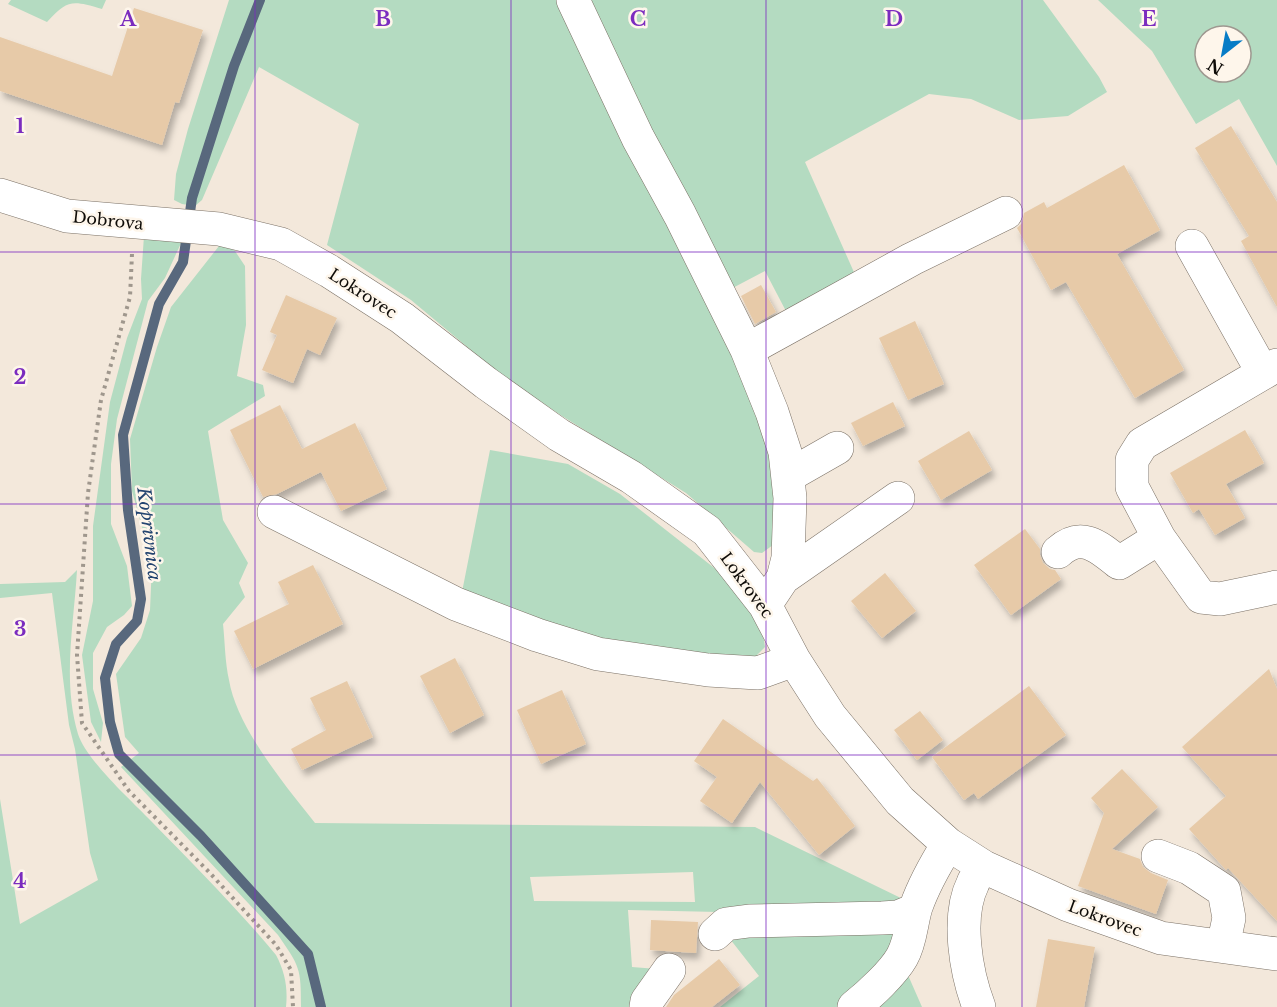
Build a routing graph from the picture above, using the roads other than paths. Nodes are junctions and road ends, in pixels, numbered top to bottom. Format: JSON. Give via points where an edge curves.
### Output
{"nodes":[{"id":1,"x":573,"y":0,"type":"edge"},
{"id":2,"x":0,"y":195,"type":"edge"},
{"id":3,"x":1006,"y":213,"type":"dead end"},
{"id":4,"x":219,"y":229,"type":"joint"},
{"id":5,"x":1192,"y":246,"type":"dead end"},
{"id":6,"x":747,"y":350,"type":"junction"},
{"id":7,"x":1270,"y":369,"type":"edge"},
{"id":8,"x":837,"y":448,"type":"dead end"},
{"id":9,"x":788,"y":476,"type":"junction"},
{"id":10,"x":898,"y":498,"type":"dead end"},
{"id":11,"x":274,"y":512,"type":"dead end"},
{"id":12,"x":1159,"y":538,"type":"junction"},
{"id":13,"x":1058,"y":552,"type":"dead end"},
{"id":14,"x":783,"y":578,"type":"junction"},
{"id":15,"x":1277,"y":587,"type":"edge"},
{"id":16,"x":765,"y":605,"type":"junction"},
{"id":17,"x":794,"y":660,"type":"junction"},
{"id":18,"x":948,"y":844,"type":"junction"},
{"id":19,"x":1158,"y":856,"type":"dead end"},
{"id":20,"x":984,"y":867,"type":"junction"},
{"id":21,"x":915,"y":910,"type":"junction"},
{"id":22,"x":715,"y":934,"type":"dead end"},
{"id":23,"x":1223,"y":946,"type":"junction"},
{"id":24,"x":1277,"y":954,"type":"edge"},
{"id":25,"x":669,"y":970,"type":"dead end"},
{"id":26,"x":646,"y":1007,"type":"edge"},
{"id":27,"x":854,"y":1007,"type":"edge"},
{"id":28,"x":979,"y":1007,"type":"edge"}],
"edges":[{"from":1,"to":6,"type":"street","via":[[638,138]]},
{"from":2,"to":4,"type":"street","name":"Dobrova","via":[[67,216]]},
{"from":3,"to":6,"type":"street","via":[[912,259]]},
{"from":4,"to":16,"type":"street","name":"Lokrovec","via":[[281,244],[402,318],[559,435],[631,477],[707,531]]},
{"from":5,"to":7,"type":"street"},
{"from":6,"to":9,"type":"street","via":[[772,412]]},
{"from":7,"to":12,"type":"street","via":[[1142,444],[1132,460],[1132,487]]},
{"from":8,"to":9,"type":"street"},
{"from":9,"to":14,"type":"street","via":[[788,558]]},
{"from":10,"to":14,"type":"street"},
{"from":11,"to":17,"type":"street","via":[[456,604],[598,654],[758,673]]},
{"from":12,"to":13,"type":"street","via":[[1119,563],[1084,541],[1068,543]]},
{"from":12,"to":15,"type":"street","via":[[1201,597],[1220,599]]},
{"from":14,"to":16,"type":"street"},
{"from":16,"to":17,"type":"street","name":"Lokrovec"},
{"from":17,"to":18,"type":"street","name":"Lokrovec","via":[[830,716],[900,801]]},
{"from":18,"to":20,"type":"street","name":"Lokrovec"},
{"from":18,"to":21,"type":"street","via":[[929,874]]},
{"from":19,"to":23,"type":"street","via":[[1189,868],[1224,891],[1229,918]]},
{"from":20,"to":23,"type":"street","name":"Lokrovec","via":[[1068,905],[1161,938]]},
{"from":20,"to":28,"type":"street","via":[[973,883],[965,907],[965,957]]},
{"from":21,"to":22,"type":"street","via":[[898,917],[749,921],[726,924]]},
{"from":21,"to":27,"type":"street","via":[[902,958]]},
{"from":23,"to":24,"type":"street","name":"Lokrovec"},
{"from":25,"to":26,"type":"street"}]}
